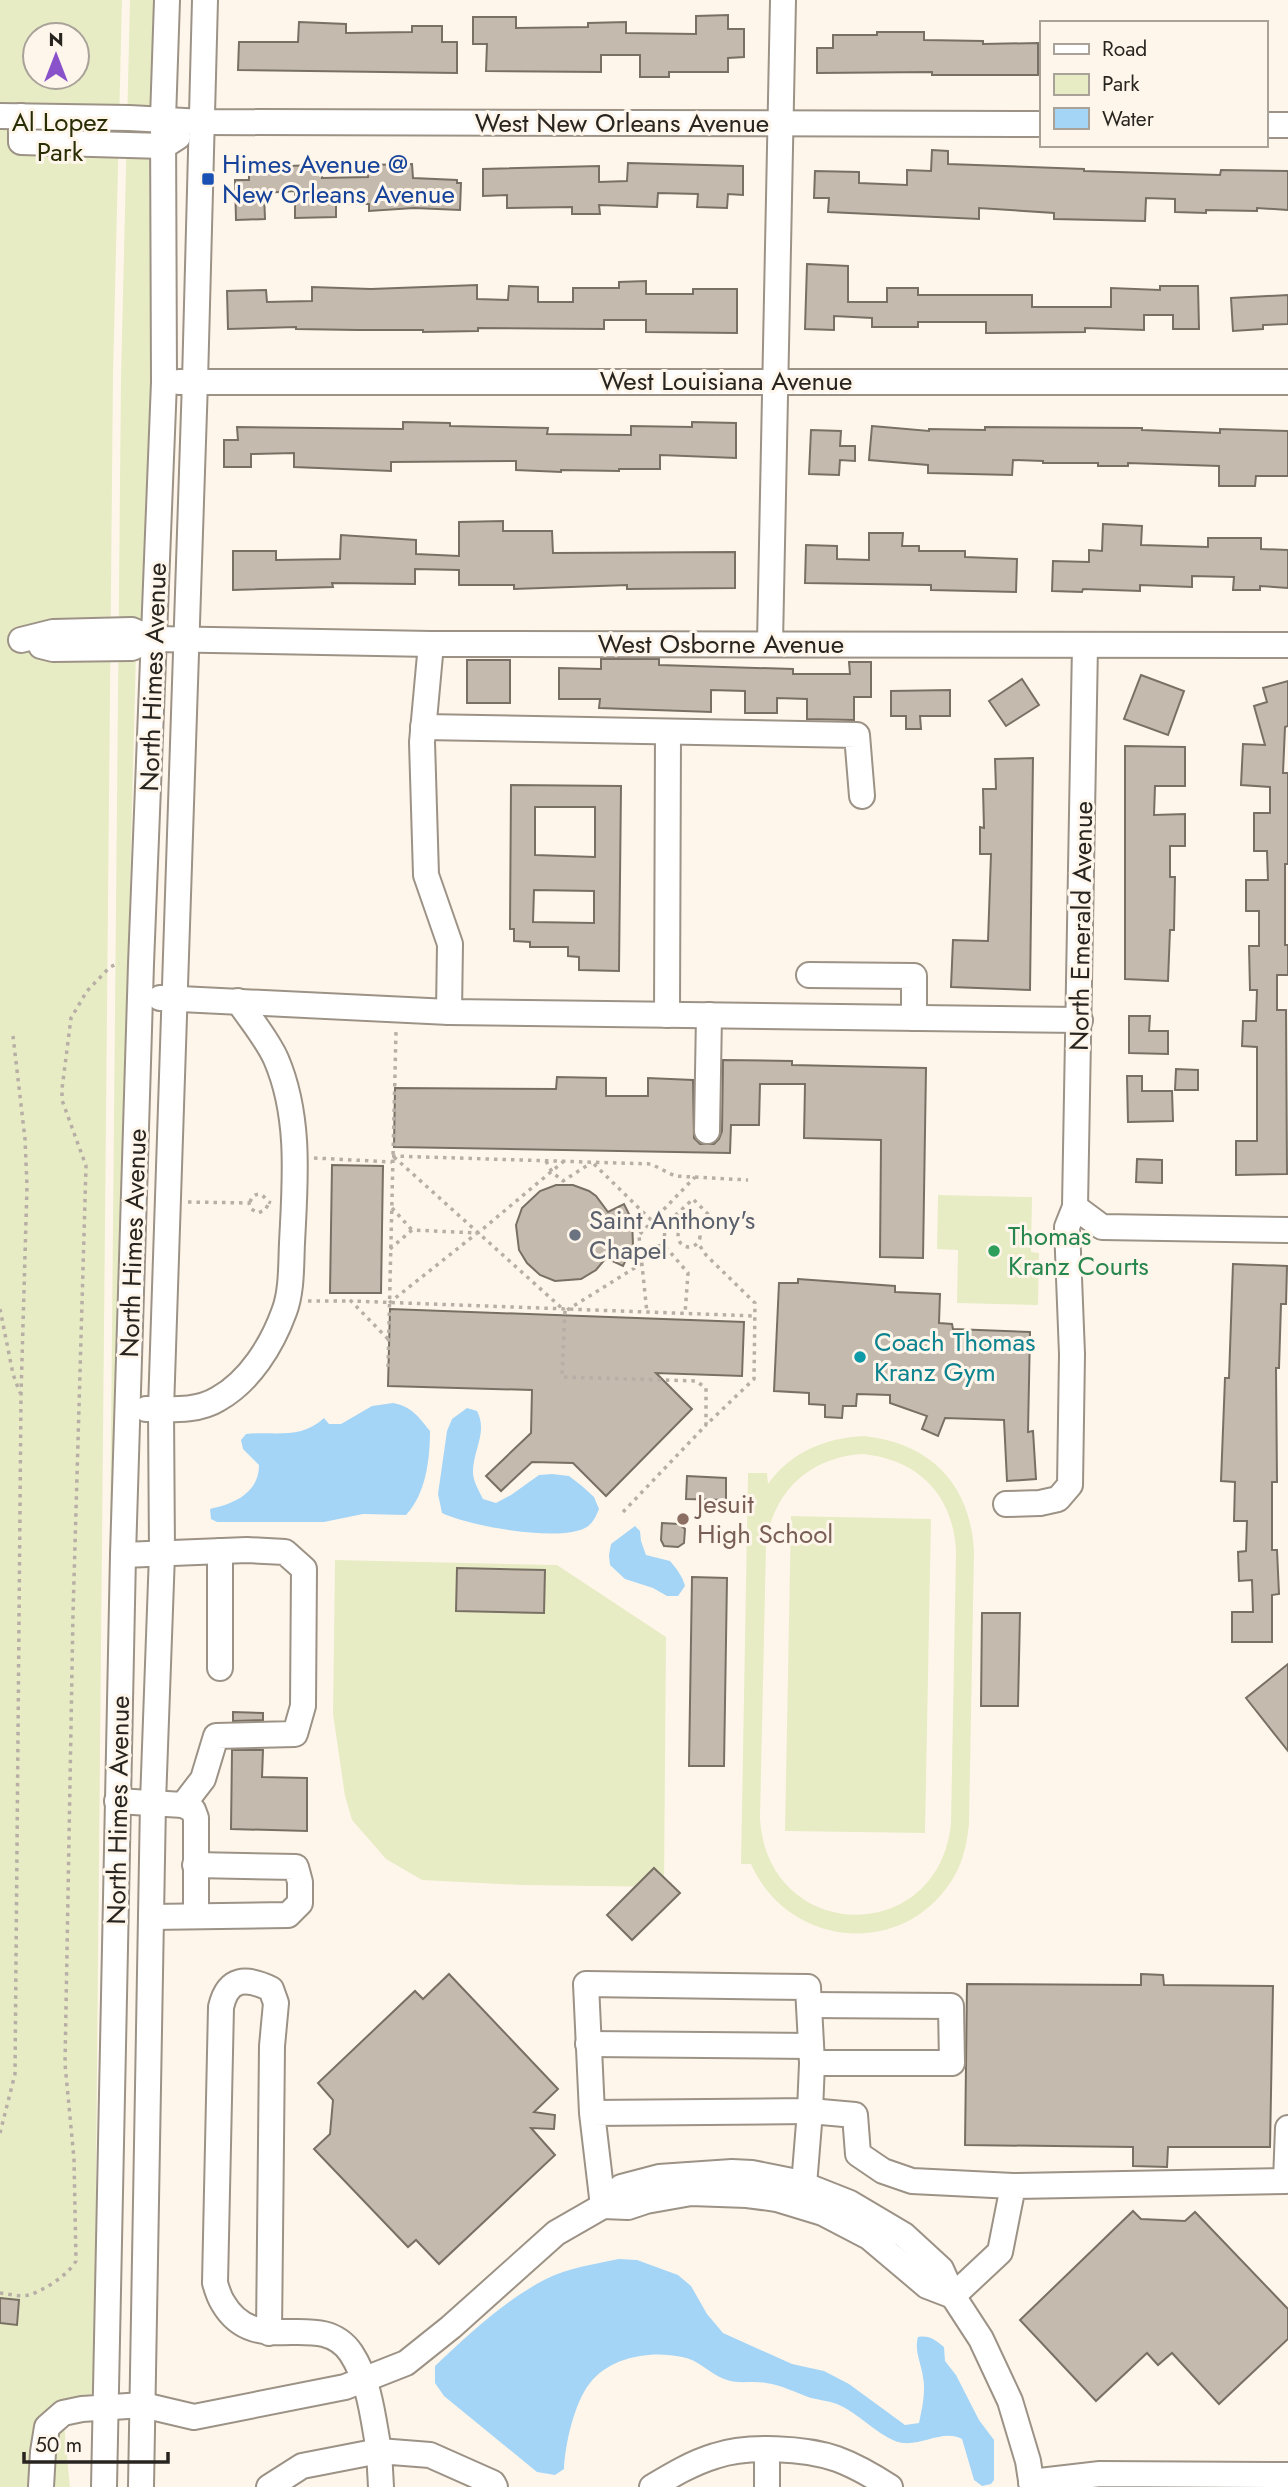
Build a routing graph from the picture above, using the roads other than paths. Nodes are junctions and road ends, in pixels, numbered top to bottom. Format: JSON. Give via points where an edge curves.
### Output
{"nodes":[{"id":1,"x":167,"y":0,"type":"edge"},
{"id":2,"x":205,"y":0,"type":"edge"},
{"id":3,"x":782,"y":0,"type":"edge"},
{"id":4,"x":11,"y":116,"type":"edge"},
{"id":5,"x":163,"y":119,"type":"junction"},
{"id":6,"x":203,"y":122,"type":"junction"},
{"id":7,"x":780,"y":123,"type":"junction"},
{"id":8,"x":1040,"y":124,"type":"edge"},
{"id":9,"x":1267,"y":125,"type":"edge"},
{"id":10,"x":1288,"y":125,"type":"edge"},
{"id":11,"x":164,"y":146,"type":"junction"},
{"id":12,"x":775,"y":381,"type":"junction"},
{"id":13,"x":164,"y":382,"type":"junction"},
{"id":14,"x":195,"y":382,"type":"junction"},
{"id":15,"x":1288,"y":383,"type":"edge"},
{"id":16,"x":153,"y":639,"type":"junction"},
{"id":17,"x":186,"y":640,"type":"junction"},
{"id":18,"x":770,"y":643,"type":"junction"},
{"id":19,"x":431,"y":644,"type":"junction"},
{"id":20,"x":1085,"y":645,"type":"junction"},
{"id":21,"x":1288,"y":645,"type":"edge"},
{"id":22,"x":423,"y":727,"type":"junction"},
{"id":23,"x":668,"y":732,"type":"junction"},
{"id":24,"x":862,"y":796,"type":"dead end"},
{"id":25,"x":809,"y":975,"type":"dead end"},
{"id":26,"x":140,"y":998,"type":"junction"},
{"id":27,"x":174,"y":999,"type":"junction"},
{"id":28,"x":238,"y":1001,"type":"junction"},
{"id":29,"x":449,"y":1012,"type":"junction"},
{"id":30,"x":667,"y":1015,"type":"junction"},
{"id":31,"x":709,"y":1015,"type":"junction"},
{"id":32,"x":914,"y":1018,"type":"junction"},
{"id":33,"x":1080,"y":1020,"type":"junction"},
{"id":34,"x":707,"y":1131,"type":"dead end"},
{"id":35,"x":1075,"y":1207,"type":"junction"},
{"id":36,"x":1288,"y":1230,"type":"edge"},
{"id":37,"x":161,"y":1409,"type":"junction"},
{"id":38,"x":129,"y":1410,"type":"junction"},
{"id":39,"x":1006,"y":1504,"type":"dead end"},
{"id":40,"x":219,"y":1551,"type":"junction"},
{"id":41,"x":162,"y":1554,"type":"junction"},
{"id":42,"x":123,"y":1555,"type":"junction"},
{"id":43,"x":220,"y":1668,"type":"dead end"},
{"id":44,"x":117,"y":1801,"type":"junction"},
{"id":45,"x":153,"y":1802,"type":"junction"},
{"id":46,"x":183,"y":1805,"type":"junction"},
{"id":47,"x":195,"y":1865,"type":"junction"},
{"id":48,"x":196,"y":1916,"type":"junction"},
{"id":49,"x":151,"y":1917,"type":"junction"},
{"id":50,"x":808,"y":2005,"type":"junction"},
{"id":51,"x":588,"y":2044,"type":"junction"},
{"id":52,"x":811,"y":2054,"type":"junction"},
{"id":53,"x":148,"y":2066,"type":"junction"},
{"id":54,"x":114,"y":2068,"type":"junction"},
{"id":55,"x":810,"y":2111,"type":"junction"},
{"id":56,"x":592,"y":2113,"type":"junction"},
{"id":57,"x":1288,"y":2128,"type":"edge"},
{"id":58,"x":1013,"y":2186,"type":"junction"},
{"id":59,"x":802,"y":2195,"type":"junction"},
{"id":60,"x":603,"y":2206,"type":"junction"},
{"id":61,"x":953,"y":2296,"type":"junction"},
{"id":62,"x":269,"y":2333,"type":"junction"},
{"id":63,"x":365,"y":2379,"type":"junction"},
{"id":64,"x":143,"y":2404,"type":"junction"},
{"id":65,"x":107,"y":2407,"type":"junction"},
{"id":66,"x":766,"y":2450,"type":"junction"},
{"id":67,"x":379,"y":2451,"type":"junction"},
{"id":68,"x":1288,"y":2475,"type":"edge"},
{"id":69,"x":1031,"y":2484,"type":"edge"},
{"id":70,"x":41,"y":2487,"type":"edge"},
{"id":71,"x":104,"y":2487,"type":"edge"},
{"id":72,"x":141,"y":2487,"type":"edge"},
{"id":73,"x":269,"y":2487,"type":"edge"},
{"id":74,"x":381,"y":2487,"type":"edge"},
{"id":75,"x":495,"y":2487,"type":"edge"},
{"id":76,"x":652,"y":2487,"type":"edge"},
{"id":77,"x":767,"y":2487,"type":"edge"},
{"id":78,"x":890,"y":2487,"type":"edge"}],
"edges":[{"from":1,"to":5,"type":"street","name":"North Himes Avenue"},
{"from":2,"to":6,"type":"street","name":"North Himes Avenue"},
{"from":3,"to":7,"type":"street"},
{"from":4,"to":5,"type":"street","name":"West New Orleans Avenue"},
{"from":4,"to":11,"type":"street","via":[[21,142]]},
{"from":5,"to":6,"type":"street","name":"West New Orleans Avenue"},
{"from":5,"to":11,"type":"street","name":"North Himes Avenue"},
{"from":6,"to":7,"type":"street","name":"West New Orleans Avenue"},
{"from":6,"to":11,"type":"street"},
{"from":6,"to":14,"type":"street","name":"North Himes Avenue"},
{"from":7,"to":8,"type":"street","name":"West New Orleans Avenue"},
{"from":7,"to":12,"type":"street"},
{"from":9,"to":10,"type":"street"},
{"from":11,"to":13,"type":"street","name":"North Himes Avenue"},
{"from":12,"to":14,"type":"street","name":"West Louisiana Avenue"},
{"from":12,"to":15,"type":"street","name":"West Louisiana Avenue"},
{"from":12,"to":18,"type":"street"},
{"from":13,"to":14,"type":"street","name":"West Louisiana Avenue"},
{"from":13,"to":16,"type":"street","name":"North Himes Avenue"},
{"from":14,"to":17,"type":"street","name":"North Himes Avenue"},
{"from":16,"to":17,"type":"street","name":"West Osborne Avenue"},
{"from":16,"to":26,"type":"street","name":"North Himes Avenue"},
{"from":17,"to":19,"type":"street","name":"West Osborne Avenue"},
{"from":17,"to":27,"type":"street","name":"North Himes Avenue"},
{"from":18,"to":19,"type":"street","name":"West Osborne Avenue"},
{"from":18,"to":20,"type":"street","name":"West Osborne Avenue"},
{"from":19,"to":22,"type":"street"},
{"from":20,"to":21,"type":"street","name":"West Osborne Avenue"},
{"from":20,"to":33,"type":"street","name":"North Emerald Avenue"},
{"from":22,"to":23,"type":"street"},
{"from":22,"to":29,"type":"street","via":[[426,875],[450,944]]},
{"from":23,"to":24,"type":"street","via":[[857,735]]},
{"from":23,"to":30,"type":"street"},
{"from":25,"to":32,"type":"street","via":[[914,976]]},
{"from":26,"to":27,"type":"street"},
{"from":26,"to":38,"type":"street","name":"North Himes Avenue"},
{"from":27,"to":28,"type":"street"},
{"from":27,"to":37,"type":"street","name":"North Himes Avenue"},
{"from":28,"to":29,"type":"street"},
{"from":28,"to":37,"type":"street","via":[[276,1059],[290,1116],[295,1158],[287,1300],[255,1367],[235,1388],[216,1401],[193,1408]]},
{"from":29,"to":30,"type":"street"},
{"from":30,"to":31,"type":"street"},
{"from":31,"to":32,"type":"street"},
{"from":31,"to":34,"type":"street"},
{"from":32,"to":33,"type":"street"},
{"from":33,"to":35,"type":"street","name":"North Emerald Avenue"},
{"from":35,"to":36,"type":"street","via":[[1102,1227]]},
{"from":35,"to":39,"type":"street","name":"North Emerald Avenue","via":[[1067,1227],[1072,1354],[1070,1485],[1058,1499]]},
{"from":37,"to":38,"type":"street"},
{"from":37,"to":41,"type":"street","name":"North Himes Avenue"},
{"from":38,"to":42,"type":"street","name":"North Himes Avenue"},
{"from":40,"to":41,"type":"street"},
{"from":40,"to":43,"type":"street"},
{"from":40,"to":46,"type":"street","via":[[285,1552],[304,1569],[303,1706],[295,1734],[216,1736],[203,1779]]},
{"from":41,"to":42,"type":"street"},
{"from":41,"to":45,"type":"street","name":"North Himes Avenue"},
{"from":42,"to":44,"type":"street","name":"North Himes Avenue"},
{"from":44,"to":45,"type":"street"},
{"from":44,"to":54,"type":"street","name":"North Himes Avenue"},
{"from":45,"to":46,"type":"street"},
{"from":45,"to":49,"type":"street","name":"North Himes Avenue"},
{"from":46,"to":47,"type":"street","via":[[193,1810],[196,1818]]},
{"from":47,"to":48,"type":"street"},
{"from":47,"to":48,"type":"street","via":[[296,1867],[300,1882],[300,1903],[288,1915]]},
{"from":48,"to":49,"type":"street"},
{"from":49,"to":53,"type":"street","name":"North Himes Avenue"},
{"from":50,"to":51,"type":"street","via":[[808,1987],[586,1984]]},
{"from":50,"to":52,"type":"street"},
{"from":50,"to":52,"type":"street","via":[[951,2006],[952,2063]]},
{"from":51,"to":52,"type":"street"},
{"from":51,"to":56,"type":"street"},
{"from":52,"to":55,"type":"street"},
{"from":53,"to":54,"type":"street"},
{"from":53,"to":64,"type":"street","name":"North Himes Avenue"},
{"from":54,"to":65,"type":"street","name":"North Himes Avenue"},
{"from":55,"to":56,"type":"street"},
{"from":55,"to":58,"type":"street","via":[[855,2115],[858,2154],[883,2171],[912,2181]]},
{"from":55,"to":59,"type":"street"},
{"from":56,"to":60,"type":"street"},
{"from":57,"to":58,"type":"street","via":[[1286,2181]]},
{"from":58,"to":61,"type":"street","via":[[1000,2252]]},
{"from":59,"to":60,"type":"street","via":[[752,2174],[684,2174],[621,2187]]},
{"from":59,"to":61,"type":"street","via":[[869,2212],[904,2235],[941,2269]]},
{"from":60,"to":63,"type":"street","via":[[556,2233],[405,2363]]},
{"from":61,"to":69,"type":"street","via":[[981,2339],[1010,2401]]},
{"from":62,"to":62,"type":"street","via":[[240,2322],[223,2304],[215,2283],[221,2007],[224,1993],[236,1982],[249,1981],[271,1989],[276,2003]]},
{"from":62,"to":63,"type":"street","via":[[319,2333],[337,2338]]},
{"from":63,"to":64,"type":"street","via":[[194,2417]]},
{"from":63,"to":67,"type":"street"},
{"from":64,"to":65,"type":"street"},
{"from":64,"to":72,"type":"street","name":"North Himes Avenue"},
{"from":65,"to":70,"type":"street","via":[[63,2413],[49,2424]]},
{"from":65,"to":71,"type":"street","name":"North Himes Avenue"},
{"from":66,"to":76,"type":"street","via":[[717,2455]]},
{"from":66,"to":77,"type":"street"},
{"from":66,"to":78,"type":"street","via":[[835,2458]]},
{"from":67,"to":73,"type":"street","via":[[302,2466]]},
{"from":67,"to":74,"type":"street"},
{"from":67,"to":75,"type":"street","via":[[430,2455]]},
{"from":68,"to":69,"type":"street","via":[[1100,2474]]}]}
